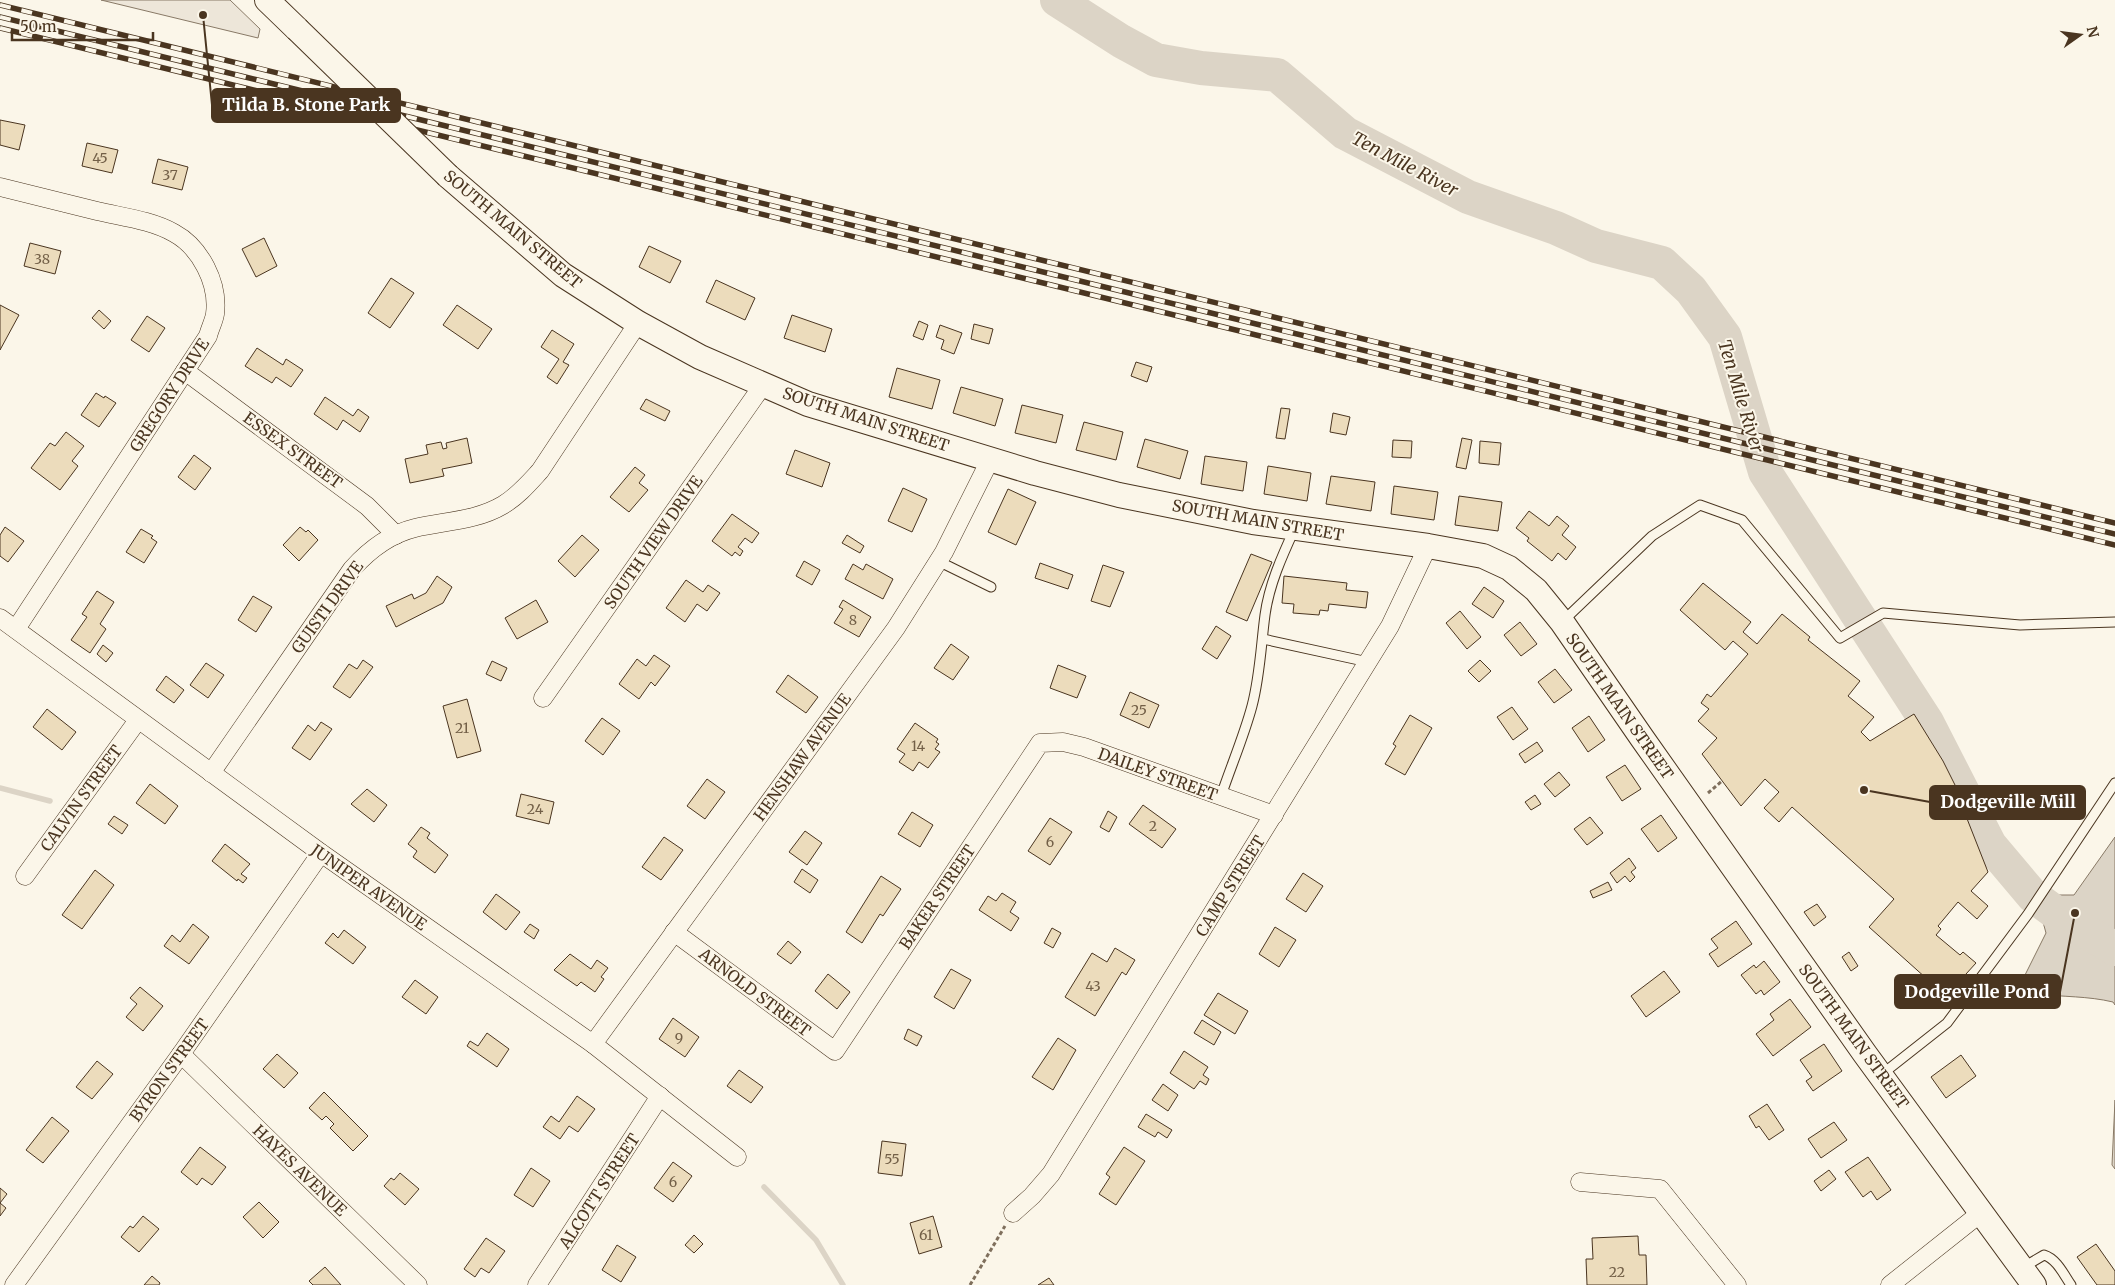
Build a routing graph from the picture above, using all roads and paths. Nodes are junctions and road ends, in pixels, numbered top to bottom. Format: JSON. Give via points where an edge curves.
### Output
{"nodes":[{"id":1,"x":267,"y":0,"type":"edge"},
{"id":2,"x":0,"y":187,"type":"edge"},
{"id":3,"x":638,"y":323,"type":"junction"},
{"id":4,"x":185,"y":371,"type":"junction"},
{"id":5,"x":763,"y":385,"type":"junction"},
{"id":6,"x":991,"y":458,"type":"junction"},
{"id":7,"x":1295,"y":528,"type":"junction"},
{"id":8,"x":396,"y":535,"type":"junction"},
{"id":9,"x":1428,"y":546,"type":"junction"},
{"id":10,"x":938,"y":561,"type":"junction"},
{"id":11,"x":990,"y":587,"type":"dead end"},
{"id":12,"x":0,"y":618,"type":"edge"},
{"id":13,"x":1562,"y":622,"type":"junction"},
{"id":14,"x":2115,"y":622,"type":"edge"},
{"id":15,"x":16,"y":629,"type":"junction"},
{"id":16,"x":1263,"y":639,"type":"junction"},
{"id":17,"x":1369,"y":662,"type":"junction"},
{"id":18,"x":543,"y":698,"type":"dead end"},
{"id":19,"x":138,"y":720,"type":"junction"},
{"id":20,"x":1040,"y":743,"type":"joint"},
{"id":21,"x":211,"y":773,"type":"junction"},
{"id":22,"x":1722,"y":781,"type":"dead end"},
{"id":23,"x":2115,"y":783,"type":"edge"},
{"id":24,"x":1708,"y":793,"type":"dead end"},
{"id":25,"x":1221,"y":796,"type":"junction"},
{"id":26,"x":1274,"y":815,"type":"junction"},
{"id":27,"x":321,"y":853,"type":"junction"},
{"id":28,"x":24,"y":876,"type":"dead end"},
{"id":29,"x":674,"y":932,"type":"junction"},
{"id":30,"x":593,"y":1044,"type":"junction"},
{"id":31,"x":835,"y":1051,"type":"joint"},
{"id":32,"x":181,"y":1054,"type":"junction"},
{"id":33,"x":1881,"y":1075,"type":"junction"},
{"id":34,"x":660,"y":1096,"type":"junction"},
{"id":35,"x":737,"y":1157,"type":"dead end"},
{"id":36,"x":1580,"y":1182,"type":"dead end"},
{"id":37,"x":1982,"y":1212,"type":"junction"},
{"id":38,"x":1013,"y":1213,"type":"joint"},
{"id":39,"x":2028,"y":1277,"type":"edge"},
{"id":40,"x":14,"y":1285,"type":"edge"},
{"id":41,"x":418,"y":1285,"type":"edge"},
{"id":42,"x":537,"y":1285,"type":"edge"},
{"id":43,"x":970,"y":1285,"type":"edge"},
{"id":44,"x":1737,"y":1285,"type":"edge"},
{"id":45,"x":1890,"y":1285,"type":"edge"},
{"id":46,"x":2071,"y":1285,"type":"edge"}],
"edges":[{"from":1,"to":3,"type":"main road","name":"SOUTH MAIN STREET","bridge":true,"via":[[448,176],[563,275]]},
{"from":2,"to":4,"type":"street","name":"GREGORY DRIVE","via":[[144,222],[188,242],[208,273],[215,293],[215,314],[208,336]]},
{"from":3,"to":5,"type":"main road","name":"SOUTH MAIN STREET","via":[[700,357]]},
{"from":3,"to":8,"type":"street","name":"GUISTI DRIVE","via":[[540,471],[522,490],[504,504],[480,515],[414,528]]},
{"from":4,"to":8,"type":"street","name":"ESSEX STREET","via":[[367,506]]},
{"from":4,"to":15,"type":"street","name":"GREGORY DRIVE"},
{"from":5,"to":6,"type":"main road","name":"SOUTH MAIN STREET","via":[[817,407]]},
{"from":5,"to":18,"type":"street","name":"SOUTH VIEW DRIVE"},
{"from":6,"to":7,"type":"main road","name":"SOUTH MAIN STREET","via":[[1119,495]]},
{"from":6,"to":10,"type":"street","name":"HENSHAW AVENUE"},
{"from":7,"to":9,"type":"main road","name":"SOUTH MAIN STREET"},
{"from":7,"to":16,"type":"lane","via":[[1273,581]]},
{"from":8,"to":21,"type":"street","name":"GUISTI DRIVE","via":[[365,554],[352,569]]},
{"from":9,"to":13,"type":"main road","name":"SOUTH MAIN STREET","via":[[1483,556],[1510,568],[1536,590]]},
{"from":9,"to":17,"type":"street","name":"CAMP STREET"},
{"from":10,"to":11,"type":"lane"},
{"from":10,"to":29,"type":"street","name":"HENSHAW AVENUE","via":[[896,628]]},
{"from":12,"to":15,"type":"street","name":"JUNIPER AVENUE"},
{"from":13,"to":14,"type":"lane","via":[[1652,536],[1700,505],[1742,520],[1840,638],[1883,613],[2020,624]]},
{"from":13,"to":33,"type":"main road","name":"SOUTH MAIN STREET"},
{"from":15,"to":19,"type":"street","name":"JUNIPER AVENUE"},
{"from":16,"to":17,"type":"lane"},
{"from":16,"to":25,"type":"lane","via":[[1252,706]]},
{"from":17,"to":26,"type":"street","name":"CAMP STREET"},
{"from":19,"to":21,"type":"street","name":"JUNIPER AVENUE"},
{"from":19,"to":28,"type":"street","name":"CALVIN STREET"},
{"from":20,"to":25,"type":"street","name":"DAILEY STREET","via":[[1062,742],[1084,747]]},
{"from":20,"to":31,"type":"street","name":"BAKER STREET"},
{"from":21,"to":27,"type":"street","name":"JUNIPER AVENUE"},
{"from":22,"to":24,"type":"path"},
{"from":23,"to":33,"type":"lane","via":[[2028,914],[1947,1023]]},
{"from":25,"to":26,"type":"street","name":"DAILEY STREET"},
{"from":26,"to":38,"type":"street","name":"CAMP STREET","via":[[1052,1174]]},
{"from":27,"to":30,"type":"street","name":"JUNIPER AVENUE"},
{"from":27,"to":32,"type":"street","name":"BYRON STREET"},
{"from":29,"to":30,"type":"street","name":"HENSHAW AVENUE"},
{"from":29,"to":31,"type":"street","name":"ARNOLD STREET"},
{"from":30,"to":34,"type":"street","name":"JUNIPER AVENUE"},
{"from":32,"to":40,"type":"street","name":"BYRON STREET"},
{"from":32,"to":41,"type":"street","name":"HAYES AVENUE"},
{"from":33,"to":37,"type":"main road","name":"SOUTH MAIN STREET"},
{"from":34,"to":35,"type":"street","name":"JUNIPER AVENUE"},
{"from":34,"to":42,"type":"street","name":"ALCOTT STREET"},
{"from":36,"to":44,"type":"street","via":[[1660,1189]]},
{"from":37,"to":39,"type":"main road","name":"SOUTH MAIN STREET"},
{"from":37,"to":45,"type":"street"},
{"from":38,"to":43,"type":"path"},
{"from":39,"to":46,"type":"lane","via":[[2044,1255],[2053,1259]]}]}
